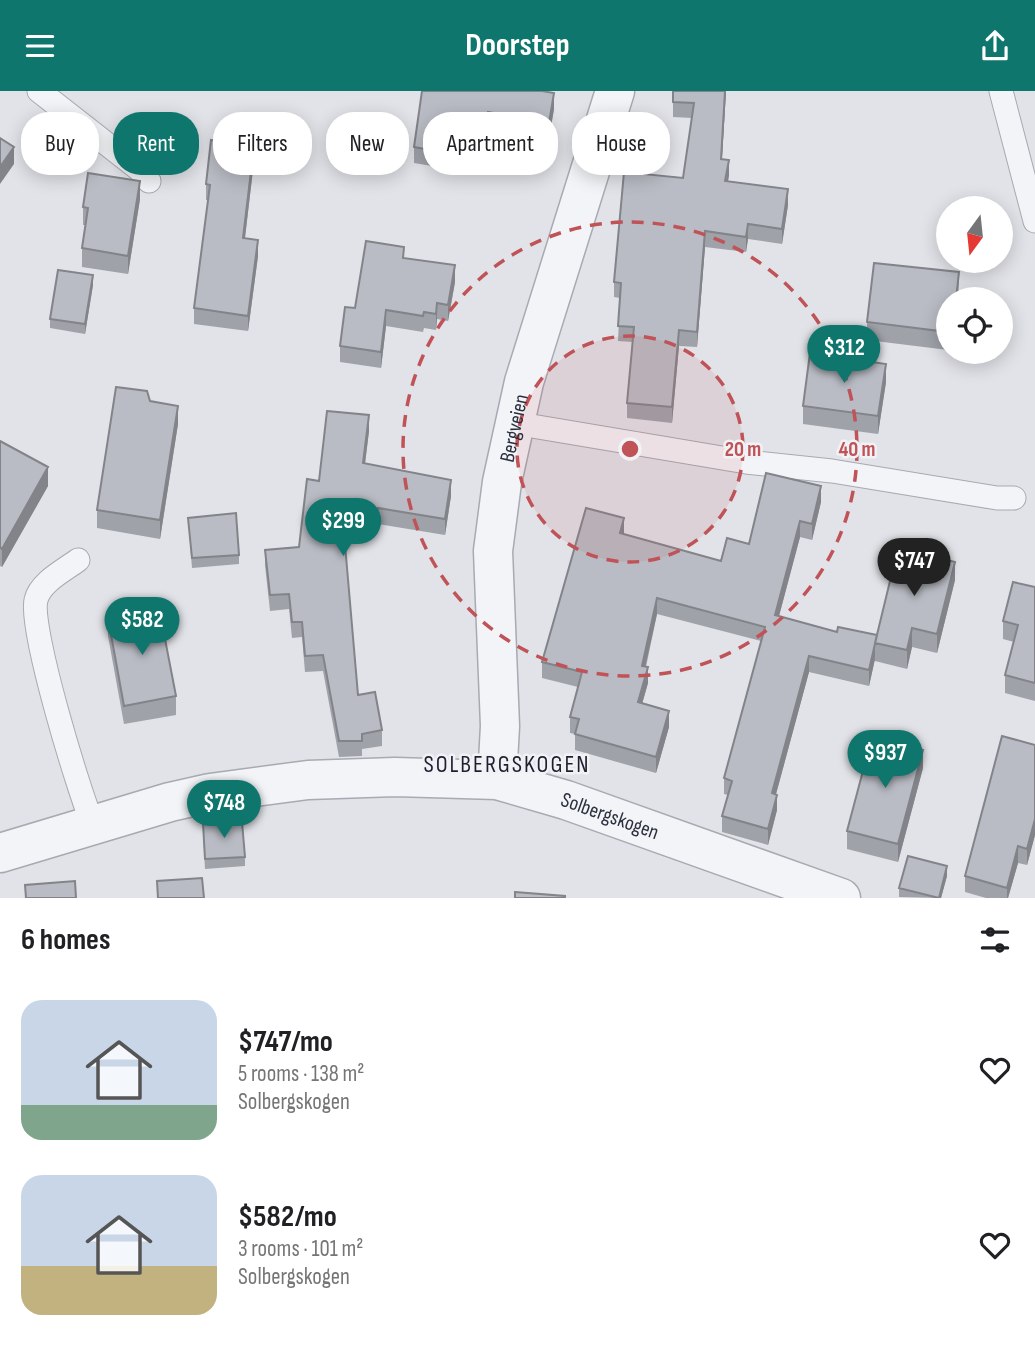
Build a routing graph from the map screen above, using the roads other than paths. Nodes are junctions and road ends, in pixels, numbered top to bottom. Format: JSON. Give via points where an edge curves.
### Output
{"nodes":[{"id":1,"x":39,"y":91,"type":"edge"},
{"id":2,"x":615,"y":91,"type":"edge"},
{"id":3,"x":1001,"y":91,"type":"edge"},
{"id":4,"x":149,"y":181,"type":"dead end"},
{"id":5,"x":1035,"y":221,"type":"edge"},
{"id":6,"x":514,"y":423,"type":"junction"},
{"id":7,"x":1014,"y":498,"type":"dead end"},
{"id":8,"x":78,"y":560,"type":"dead end"},
{"id":9,"x":497,"y":780,"type":"junction"},
{"id":10,"x":93,"y":825,"type":"junction"},
{"id":11,"x":0,"y":853,"type":"edge"},
{"id":12,"x":841,"y":898,"type":"edge"}],
"edges":[{"from":1,"to":4,"type":"lane"},
{"from":2,"to":6,"type":"street","name":"Bergveien"},
{"from":3,"to":5,"type":"lane"},
{"from":6,"to":7,"type":"lane","via":[[747,462]]},
{"from":6,"to":9,"type":"street","name":"Bergveien","via":[[493,551],[500,726]]},
{"from":8,"to":10,"type":"lane","via":[[43,587],[36,606],[56,702]]},
{"from":9,"to":10,"type":"street","name":"Solbergskogen","via":[[308,780],[210,793]]},
{"from":9,"to":12,"type":"street","name":"Solbergskogen"},
{"from":10,"to":11,"type":"street","name":"Solbergskogen"}]}
